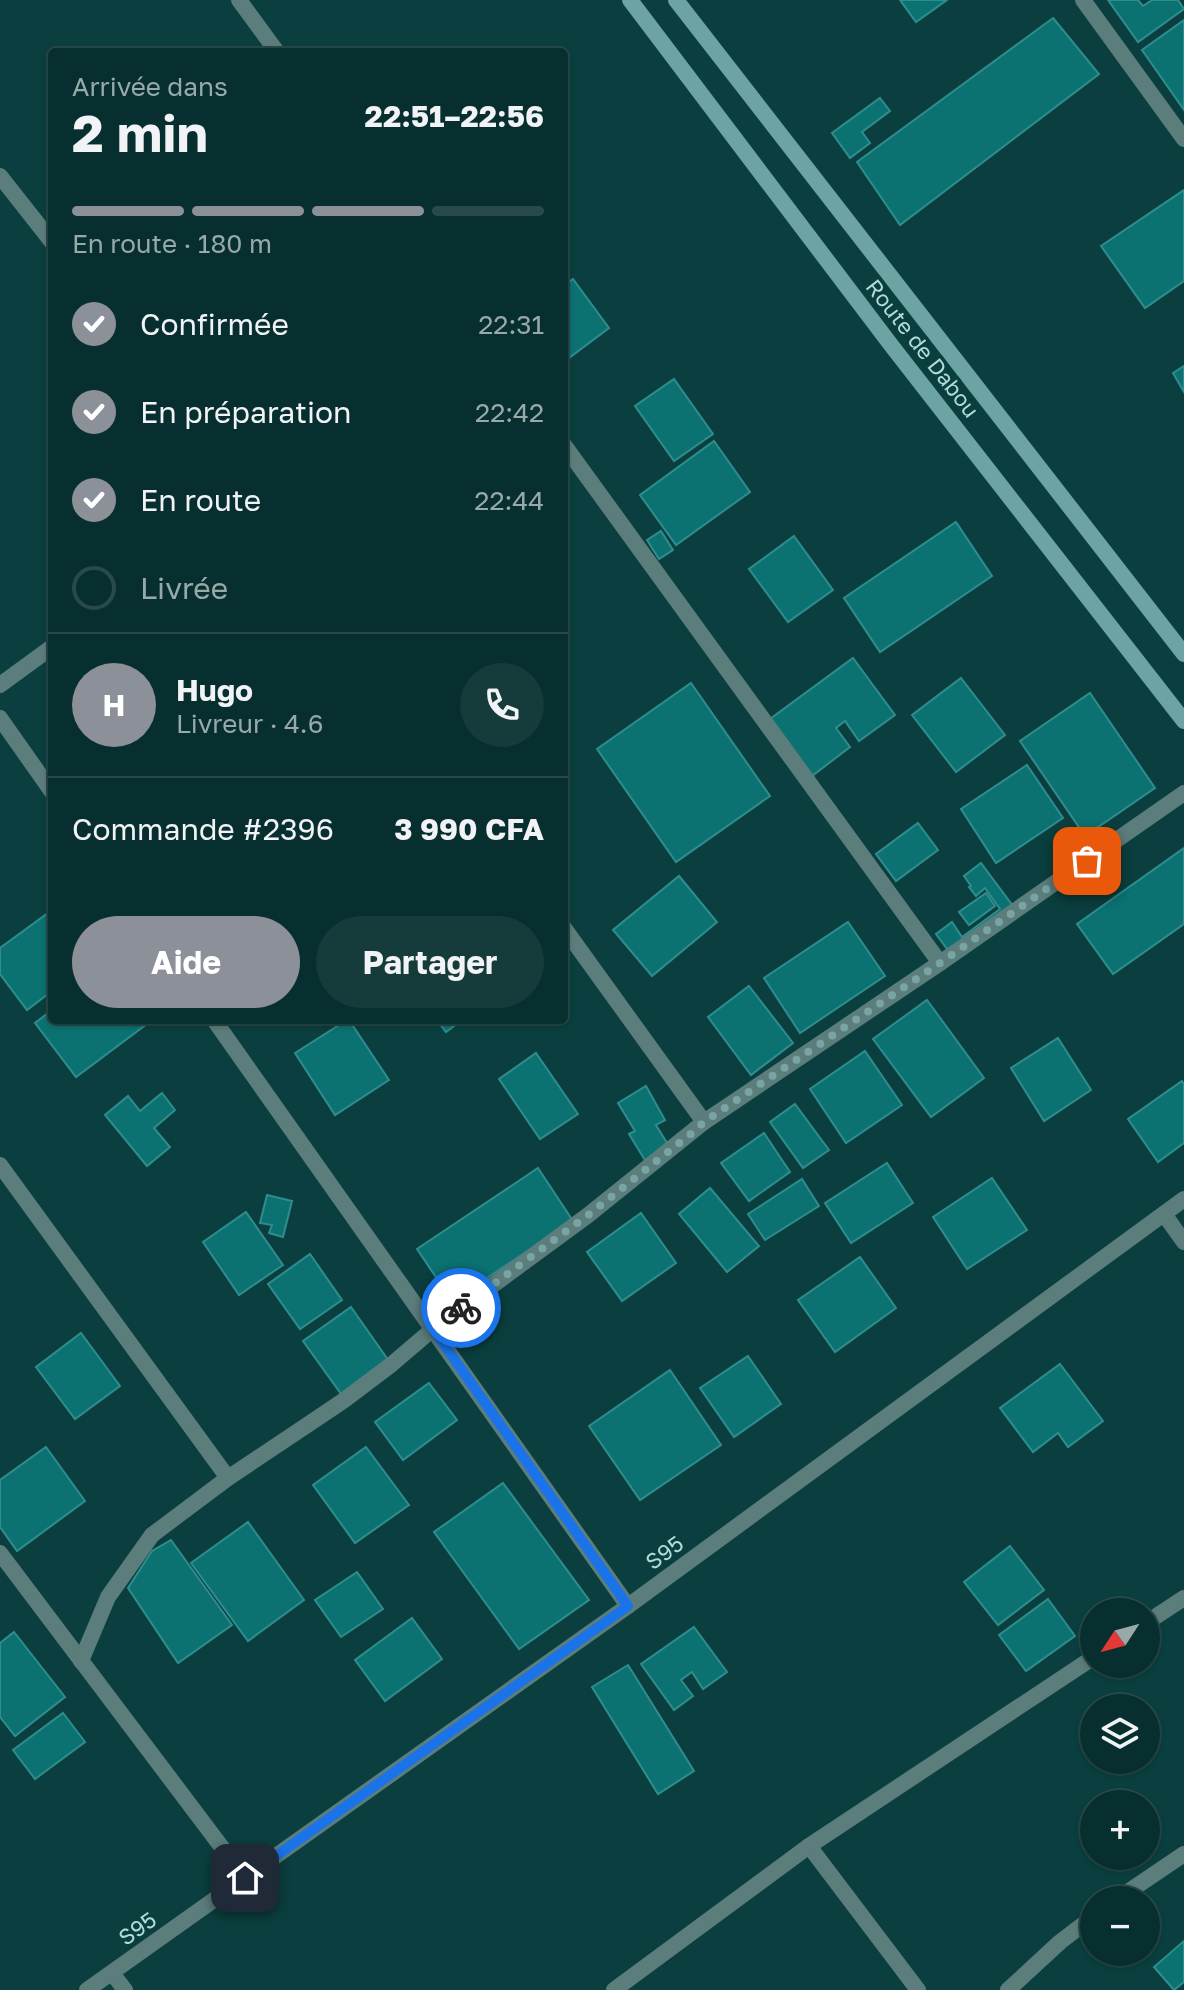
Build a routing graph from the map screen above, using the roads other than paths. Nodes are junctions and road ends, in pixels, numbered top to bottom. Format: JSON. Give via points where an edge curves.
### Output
{"nodes":[{"id":1,"x":239,"y":0,"type":"edge"},
{"id":2,"x":630,"y":0,"type":"edge"},
{"id":3,"x":676,"y":0,"type":"edge"},
{"id":4,"x":1083,"y":0,"type":"edge"},
{"id":5,"x":274,"y":48,"type":"edge"},
{"id":6,"x":1184,"y":139,"type":"edge"},
{"id":7,"x":0,"y":176,"type":"edge"},
{"id":8,"x":48,"y":237,"type":"edge"},
{"id":9,"x":568,"y":451,"type":"edge"},
{"id":10,"x":48,"y":650,"type":"edge"},
{"id":11,"x":1184,"y":654,"type":"edge"},
{"id":12,"x":0,"y":685,"type":"edge"},
{"id":13,"x":0,"y":718,"type":"edge"},
{"id":14,"x":1184,"y":721,"type":"edge"},
{"id":15,"x":48,"y":786,"type":"edge"},
{"id":16,"x":1184,"y":793,"type":"edge"},
{"id":17,"x":568,"y":934,"type":"edge"},
{"id":18,"x":940,"y":963,"type":"junction"},
{"id":19,"x":217,"y":1024,"type":"edge"},
{"id":20,"x":704,"y":1122,"type":"junction"},
{"id":21,"x":0,"y":1165,"type":"edge"},
{"id":22,"x":1184,"y":1199,"type":"edge"},
{"id":23,"x":1164,"y":1214,"type":"junction"},
{"id":24,"x":1184,"y":1242,"type":"edge"},
{"id":25,"x":433,"y":1329,"type":"junction"},
{"id":26,"x":228,"y":1478,"type":"junction"},
{"id":27,"x":0,"y":1553,"type":"edge"},
{"id":28,"x":1184,"y":1598,"type":"edge"},
{"id":29,"x":628,"y":1606,"type":"junction"},
{"id":30,"x":1160,"y":1614,"type":"edge"},
{"id":31,"x":81,"y":1661,"type":"junction"},
{"id":32,"x":1080,"y":1666,"type":"edge"},
{"id":33,"x":809,"y":1846,"type":"junction"},
{"id":34,"x":1184,"y":1854,"type":"edge"},
{"id":35,"x":245,"y":1878,"type":"junction"},
{"id":36,"x":1137,"y":1886,"type":"edge"},
{"id":37,"x":1080,"y":1927,"type":"edge"},
{"id":38,"x":112,"y":1973,"type":"junction"},
{"id":39,"x":87,"y":1990,"type":"edge"},
{"id":40,"x":125,"y":1990,"type":"edge"},
{"id":41,"x":614,"y":1990,"type":"edge"},
{"id":42,"x":918,"y":1990,"type":"edge"},
{"id":43,"x":1008,"y":1990,"type":"edge"}],
"edges":[{"from":1,"to":5,"type":"street"},
{"from":2,"to":14,"type":"street","name":"Route de Dabou"},
{"from":3,"to":11,"type":"street","name":"Route de Dabou"},
{"from":4,"to":6,"type":"street"},
{"from":7,"to":8,"type":"street"},
{"from":9,"to":18,"type":"street"},
{"from":10,"to":12,"type":"street"},
{"from":13,"to":15,"type":"street"},
{"from":16,"to":18,"type":"street"},
{"from":17,"to":20,"type":"street"},
{"from":18,"to":20,"type":"street"},
{"from":19,"to":25,"type":"street"},
{"from":20,"to":25,"type":"street"},
{"from":21,"to":26,"type":"street"},
{"from":22,"to":23,"type":"street","name":"S95"},
{"from":23,"to":24,"type":"street"},
{"from":23,"to":29,"type":"street","name":"S95"},
{"from":25,"to":26,"type":"street","via":[[343,1401]]},
{"from":25,"to":29,"type":"street"},
{"from":26,"to":31,"type":"street","via":[[152,1535],[108,1597]]},
{"from":27,"to":31,"type":"street"},
{"from":28,"to":30,"type":"street"},
{"from":29,"to":35,"type":"street","name":"S95"},
{"from":31,"to":35,"type":"street"},
{"from":32,"to":33,"type":"street"},
{"from":33,"to":41,"type":"street"},
{"from":33,"to":42,"type":"street"},
{"from":34,"to":36,"type":"street"},
{"from":35,"to":38,"type":"street","name":"S95"},
{"from":37,"to":43,"type":"street"},
{"from":38,"to":39,"type":"street","name":"S95"},
{"from":38,"to":40,"type":"street"}]}
